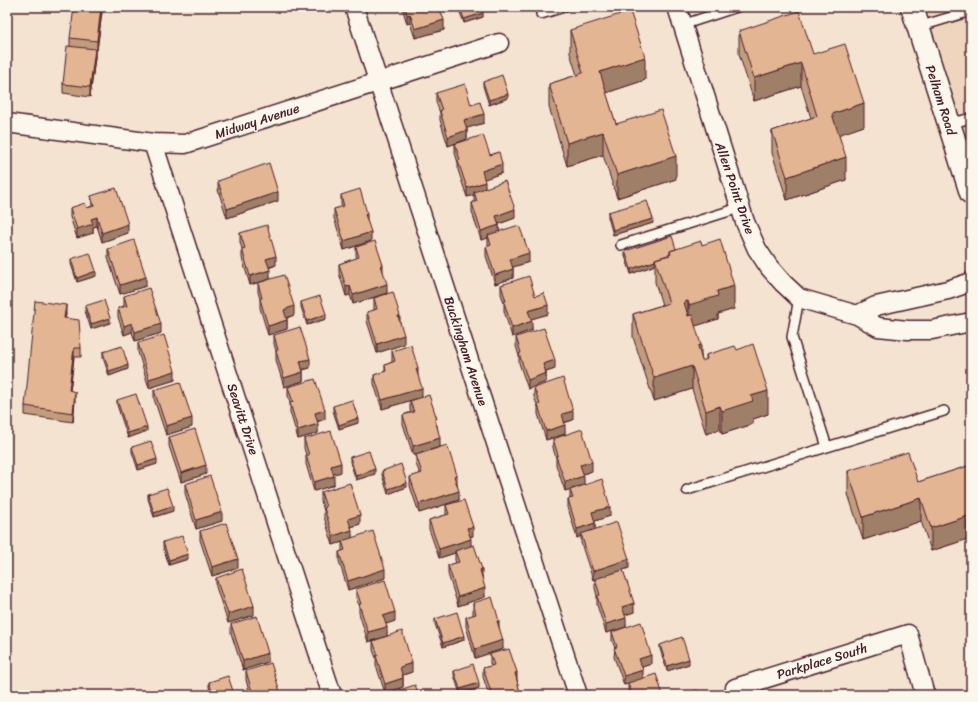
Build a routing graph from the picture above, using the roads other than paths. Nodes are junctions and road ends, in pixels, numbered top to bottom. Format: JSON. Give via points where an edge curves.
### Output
{"nodes":[{"id":1,"x":354,"y":7,"type":"edge"},
{"id":2,"x":564,"y":7,"type":"edge"},
{"id":3,"x":677,"y":7,"type":"edge"},
{"id":4,"x":737,"y":7,"type":"edge"},
{"id":5,"x":971,"y":11,"type":"edge"},
{"id":6,"x":541,"y":14,"type":"dead end"},
{"id":7,"x":915,"y":17,"type":"edge"},
{"id":8,"x":682,"y":25,"type":"junction"},
{"id":9,"x":499,"y":43,"type":"dead end"},
{"id":10,"x":378,"y":83,"type":"junction"},
{"id":11,"x":971,"y":118,"type":"edge"},
{"id":12,"x":7,"y":123,"type":"edge"},
{"id":13,"x":949,"y":124,"type":"junction"},
{"id":14,"x":153,"y":143,"type":"junction"},
{"id":15,"x":971,"y":193,"type":"edge"},
{"id":16,"x":739,"y":208,"type":"junction"},
{"id":17,"x":621,"y":245,"type":"dead end"},
{"id":18,"x":971,"y":282,"type":"edge"},
{"id":19,"x":799,"y":298,"type":"junction"},
{"id":20,"x":856,"y":315,"type":"junction"},
{"id":21,"x":971,"y":322,"type":"edge"},
{"id":22,"x":944,"y":411,"type":"dead end"},
{"id":23,"x":827,"y":447,"type":"junction"},
{"id":24,"x":687,"y":490,"type":"dead end"},
{"id":25,"x":735,"y":688,"type":"dead end"},
{"id":26,"x":332,"y":695,"type":"edge"},
{"id":27,"x":578,"y":695,"type":"edge"},
{"id":28,"x":925,"y":695,"type":"edge"}],
"edges":[{"from":1,"to":10,"type":"street","name":"Buckingham Avenue"},
{"from":2,"to":6,"type":"lane"},
{"from":3,"to":8,"type":"street","name":"Allen Point Drive"},
{"from":4,"to":8,"type":"lane"},
{"from":5,"to":7,"type":"lane"},
{"from":7,"to":13,"type":"main road","name":"Pelham Road"},
{"from":8,"to":16,"type":"street","name":"Allen Point Drive"},
{"from":9,"to":10,"type":"street","name":"Midway Avenue"},
{"from":10,"to":14,"type":"street","name":"Midway Avenue","via":[[185,144]]},
{"from":10,"to":27,"type":"street","name":"Buckingham Avenue"},
{"from":11,"to":13,"type":"lane"},
{"from":12,"to":14,"type":"street","name":"Midway Avenue"},
{"from":13,"to":15,"type":"main road","name":"Pelham Road"},
{"from":14,"to":26,"type":"street","name":"Seavitt Drive"},
{"from":16,"to":17,"type":"lane"},
{"from":16,"to":19,"type":"street","name":"Allen Point Drive","via":[[757,249],[783,283]]},
{"from":18,"to":20,"type":"street","via":[[948,290],[876,306]]},
{"from":19,"to":20,"type":"street","name":"Allen Point Drive"},
{"from":19,"to":23,"type":"lane","via":[[792,337]]},
{"from":20,"to":21,"type":"street","name":"Allen Point Drive","via":[[878,327],[908,330],[932,330]]},
{"from":22,"to":23,"type":"lane"},
{"from":23,"to":24,"type":"lane"},
{"from":25,"to":28,"type":"street","name":"Parkplace South","via":[[908,634]]}]}
